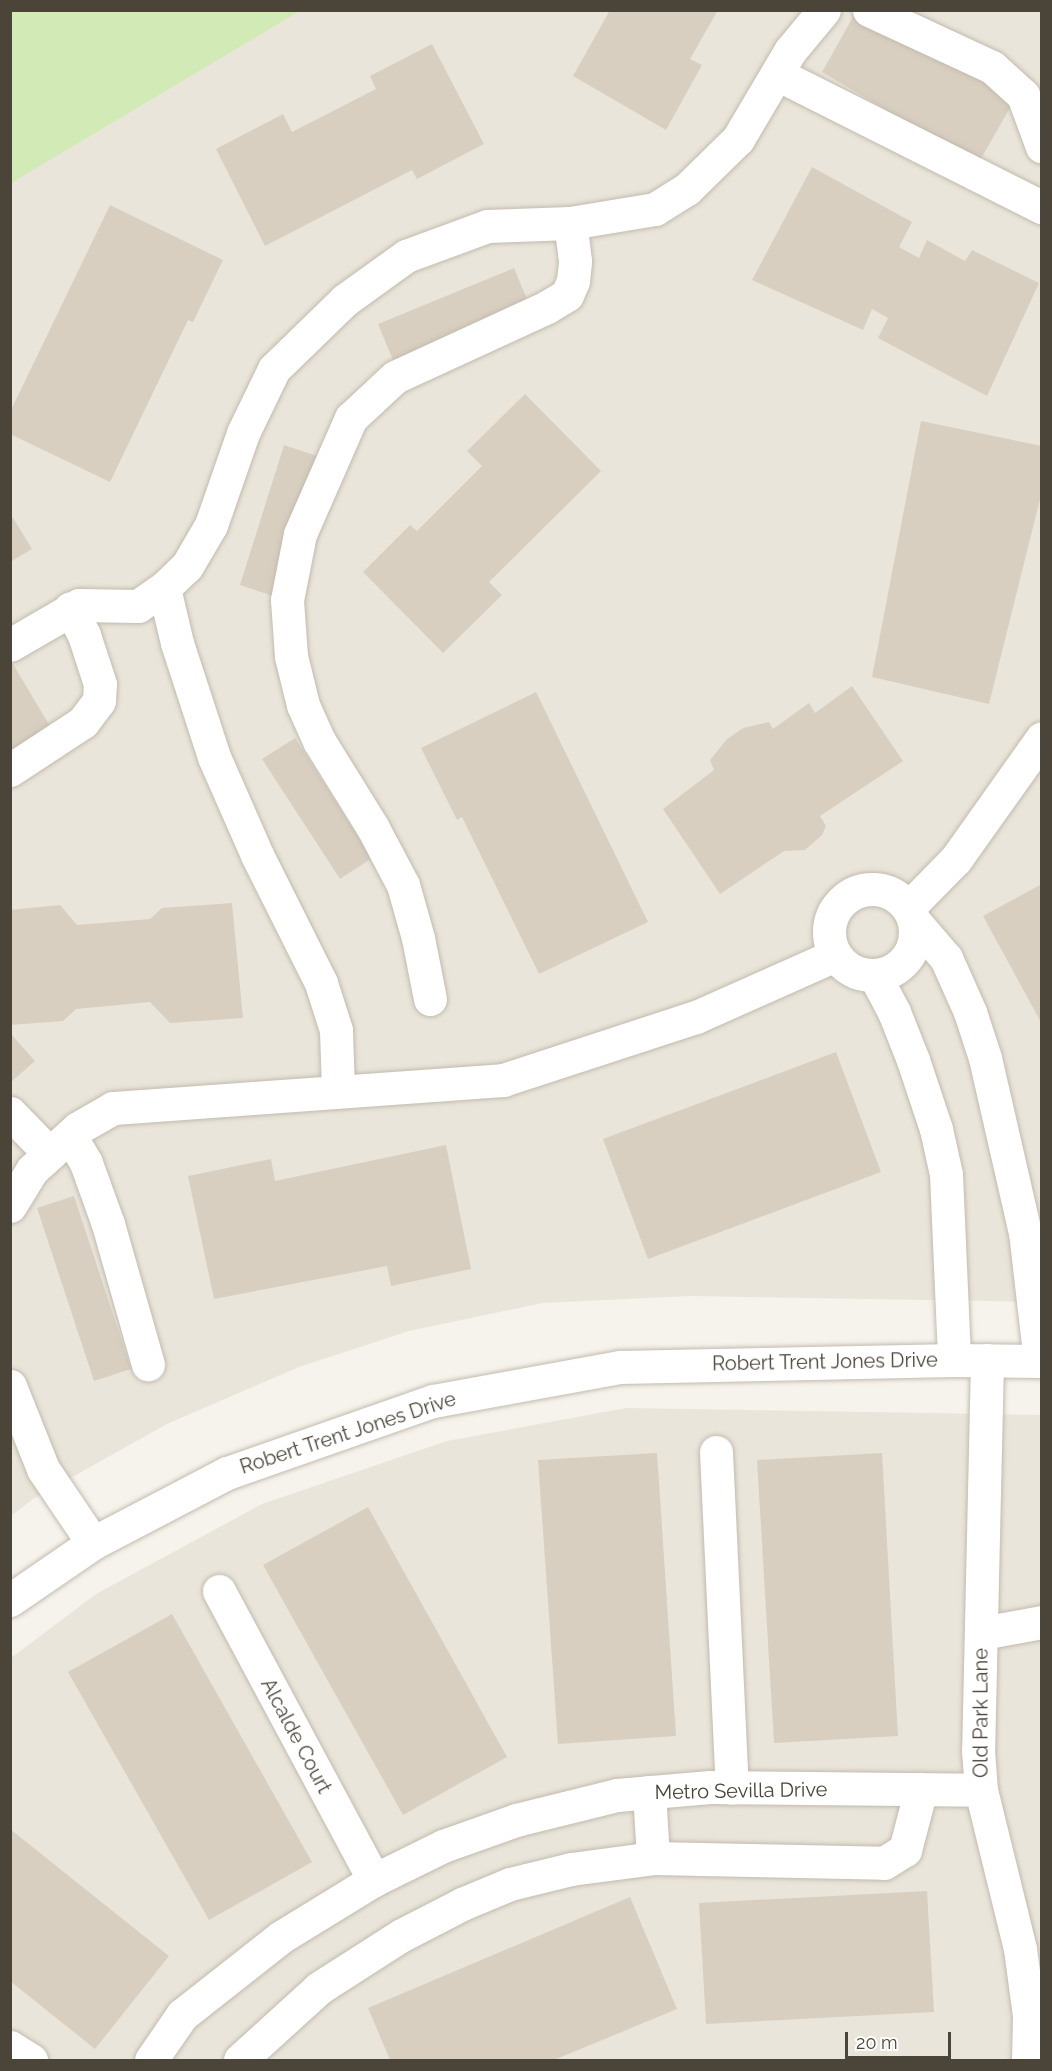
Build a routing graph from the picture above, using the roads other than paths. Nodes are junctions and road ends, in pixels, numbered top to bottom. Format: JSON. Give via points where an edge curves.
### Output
{"nodes":[{"id":1,"x":824,"y":10,"type":"edge"},
{"id":2,"x":869,"y":10,"type":"edge"},
{"id":3,"x":777,"y":74,"type":"junction"},
{"id":4,"x":1041,"y":147,"type":"edge"},
{"id":5,"x":1041,"y":207,"type":"edge"},
{"id":6,"x":570,"y":223,"type":"junction"},
{"id":7,"x":164,"y":588,"type":"junction"},
{"id":8,"x":70,"y":609,"type":"junction"},
{"id":9,"x":10,"y":645,"type":"edge"},
{"id":10,"x":1041,"y":738,"type":"edge"},
{"id":11,"x":10,"y":770,"type":"edge"},
{"id":12,"x":911,"y":915,"type":"junction"},
{"id":13,"x":835,"y":955,"type":"junction"},
{"id":14,"x":875,"y":976,"type":"junction"},
{"id":15,"x":430,"y":999,"type":"dead end"},
{"id":16,"x":338,"y":1091,"type":"junction"},
{"id":17,"x":10,"y":1113,"type":"edge"},
{"id":18,"x":60,"y":1145,"type":"junction"},
{"id":19,"x":10,"y":1206,"type":"edge"},
{"id":20,"x":954,"y":1360,"type":"junction"},
{"id":21,"x":987,"y":1360,"type":"junction"},
{"id":22,"x":1041,"y":1361,"type":"edge"},
{"id":23,"x":148,"y":1364,"type":"dead end"},
{"id":24,"x":10,"y":1386,"type":"edge"},
{"id":25,"x":716,"y":1452,"type":"dead end"},
{"id":26,"x":93,"y":1543,"type":"junction"},
{"id":27,"x":219,"y":1591,"type":"dead end"},
{"id":28,"x":10,"y":1600,"type":"edge"},
{"id":29,"x":1041,"y":1622,"type":"edge"},
{"id":30,"x":982,"y":1633,"type":"junction"},
{"id":31,"x":732,"y":1788,"type":"junction"},
{"id":32,"x":921,"y":1789,"type":"junction"},
{"id":33,"x":981,"y":1790,"type":"junction"},
{"id":34,"x":649,"y":1792,"type":"junction"},
{"id":35,"x":653,"y":1858,"type":"junction"},
{"id":36,"x":374,"y":1880,"type":"junction"},
{"id":37,"x":1033,"y":1990,"type":"edge"},
{"id":38,"x":10,"y":2047,"type":"edge"},
{"id":39,"x":31,"y":2061,"type":"edge"},
{"id":40,"x":151,"y":2061,"type":"edge"},
{"id":41,"x":240,"y":2061,"type":"edge"},
{"id":42,"x":1028,"y":2061,"type":"edge"}],
"edges":[{"from":1,"to":3,"type":"street","via":[[790,51]]},
{"from":2,"to":4,"type":"street","via":[[992,67],[1023,95]]},
{"from":3,"to":5,"type":"street"},
{"from":3,"to":6,"type":"street","via":[[738,139],[687,189],[655,209]]},
{"from":6,"to":7,"type":"street","via":[[487,226],[406,256],[345,300],[274,369],[243,433],[211,525],[187,566]]},
{"from":6,"to":15,"type":"street","via":[[575,261],[567,295],[395,377],[351,418],[300,534],[288,600],[291,656],[303,705],[319,741],[403,885]]},
{"from":7,"to":8,"type":"street","via":[[138,606],[79,605]]},
{"from":7,"to":16,"type":"street","via":[[177,643],[214,758],[321,983],[336,1030]]},
{"from":8,"to":9,"type":"street"},
{"from":8,"to":11,"type":"street","via":[[84,635],[100,684],[99,701],[83,722]]},
{"from":10,"to":12,"type":"street","via":[[956,859]]},
{"from":12,"to":13,"type":"street","via":[[890,892],[854,892],[830,919],[828,932]]},
{"from":12,"to":14,"type":"street","via":[[916,937],[911,952],[890,972]]},
{"from":12,"to":22,"type":"street","via":[[946,958],[986,1058],[1025,1232]]},
{"from":13,"to":14,"type":"street","via":[[852,971]]},
{"from":13,"to":16,"type":"street","via":[[696,1017],[503,1080]]},
{"from":14,"to":20,"type":"street","via":[[913,1060],[946,1174]]},
{"from":16,"to":18,"type":"street","via":[[113,1108]]},
{"from":17,"to":18,"type":"street"},
{"from":18,"to":19,"type":"street","via":[[32,1170]]},
{"from":18,"to":23,"type":"street","via":[[86,1163],[108,1224]]},
{"from":20,"to":21,"type":"street","name":"Robert Trent Jones Drive"},
{"from":20,"to":26,"type":"street","name":"Robert Trent Jones Drive","via":[[620,1367],[433,1401],[227,1473]]},
{"from":21,"to":22,"type":"street","name":"Robert Trent Jones Drive"},
{"from":21,"to":30,"type":"street","name":"Old Park Lane"},
{"from":24,"to":26,"type":"street","via":[[44,1469]]},
{"from":25,"to":31,"type":"street"},
{"from":26,"to":28,"type":"street","name":"Robert Trent Jones Drive"},
{"from":27,"to":36,"type":"street","name":"Alcalde Court"},
{"from":29,"to":30,"type":"street"},
{"from":30,"to":33,"type":"street","name":"Old Park Lane","via":[[978,1750]]},
{"from":31,"to":32,"type":"street","name":"Metro Sevilla Drive"},
{"from":31,"to":34,"type":"street","name":"Metro Sevilla Drive"},
{"from":32,"to":33,"type":"street","name":"Metro Sevilla Drive"},
{"from":32,"to":35,"type":"street","via":[[905,1850],[884,1863]]},
{"from":33,"to":37,"type":"street","name":"Old Park Lane"},
{"from":34,"to":35,"type":"street"},
{"from":34,"to":36,"type":"street","name":"Metro Sevilla Drive","via":[[617,1795],[516,1820],[443,1846]]},
{"from":35,"to":41,"type":"street","via":[[571,1869],[510,1884],[462,1904],[402,1935],[319,1988]]},
{"from":36,"to":40,"type":"street","name":"Metro Sevilla Drive","via":[[281,1937],[182,2015]]},
{"from":37,"to":42,"type":"street","name":"Old Park Lane"},
{"from":38,"to":39,"type":"street"}]}
